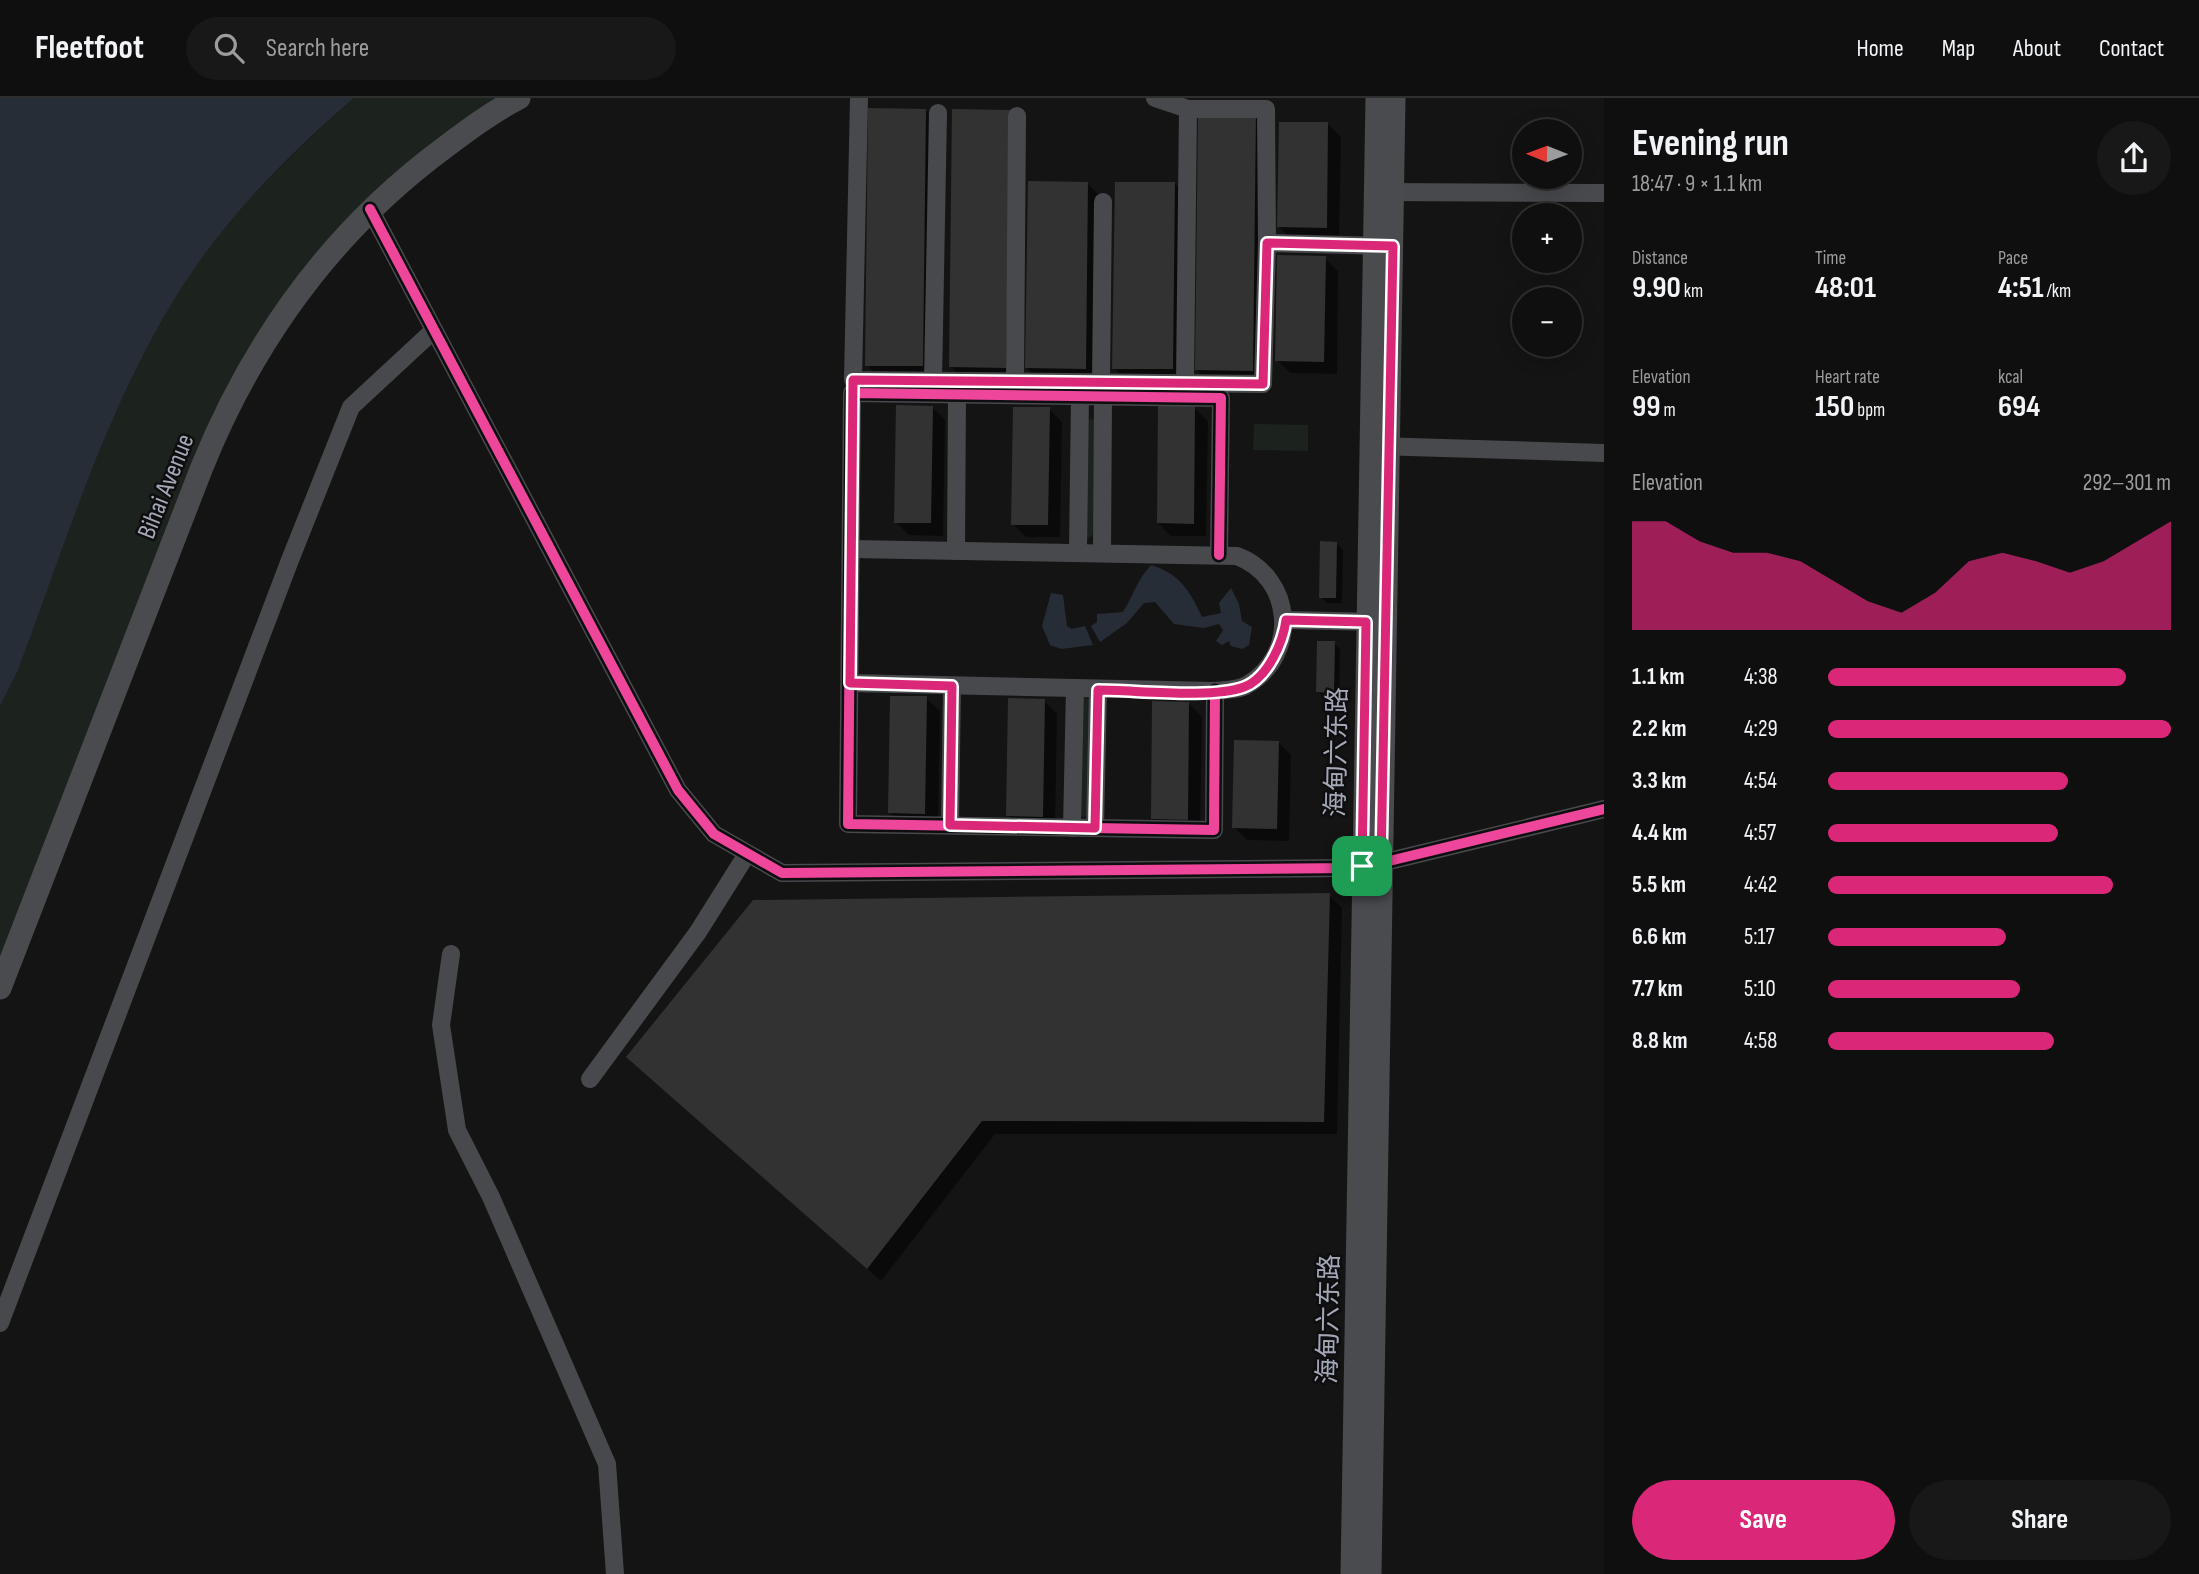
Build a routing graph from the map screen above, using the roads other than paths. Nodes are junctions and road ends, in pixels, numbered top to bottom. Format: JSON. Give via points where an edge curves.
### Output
{"nodes":[{"id":1,"x":503,"y":98,"type":"edge"},
{"id":2,"x":519,"y":98,"type":"edge"},
{"id":3,"x":859,"y":98,"type":"edge"},
{"id":4,"x":1155,"y":98,"type":"edge"},
{"id":5,"x":1377,"y":98,"type":"edge"},
{"id":6,"x":1394,"y":98,"type":"edge"},
{"id":7,"x":1188,"y":109,"type":"junction"},
{"id":8,"x":938,"y":113,"type":"dead end"},
{"id":9,"x":1017,"y":116,"type":"dead end"},
{"id":10,"x":1385,"y":192,"type":"junction"},
{"id":11,"x":1604,"y":194,"type":"edge"},
{"id":12,"x":1103,"y":202,"type":"dead end"},
{"id":13,"x":370,"y":209,"type":"junction"},
{"id":14,"x":1267,"y":243,"type":"junction"},
{"id":15,"x":1384,"y":246,"type":"junction"},
{"id":16,"x":434,"y":330,"type":"junction"},
{"id":17,"x":933,"y":380,"type":"junction"},
{"id":18,"x":1015,"y":382,"type":"junction"},
{"id":19,"x":1185,"y":383,"type":"junction"},
{"id":20,"x":853,"y":386,"type":"junction"},
{"id":21,"x":1102,"y":389,"type":"junction"},
{"id":22,"x":957,"y":394,"type":"junction"},
{"id":23,"x":1080,"y":396,"type":"junction"},
{"id":24,"x":1379,"y":446,"type":"junction"},
{"id":25,"x":1604,"y":453,"type":"edge"},
{"id":26,"x":852,"y":549,"type":"junction"},
{"id":27,"x":956,"y":551,"type":"junction"},
{"id":28,"x":1078,"y":551,"type":"junction"},
{"id":29,"x":1102,"y":552,"type":"junction"},
{"id":30,"x":1219,"y":555,"type":"junction"},
{"id":31,"x":1286,"y":620,"type":"junction"},
{"id":32,"x":1375,"y":622,"type":"junction"},
{"id":33,"x":850,"y":683,"type":"junction"},
{"id":34,"x":952,"y":686,"type":"junction"},
{"id":35,"x":1075,"y":689,"type":"junction"},
{"id":36,"x":1098,"y":690,"type":"junction"},
{"id":37,"x":1215,"y":691,"type":"junction"},
{"id":38,"x":1604,"y":809,"type":"edge"},
{"id":39,"x":950,"y":825,"type":"junction"},
{"id":40,"x":1072,"y":828,"type":"junction"},
{"id":41,"x":1095,"y":828,"type":"junction"},
{"id":42,"x":747,"y":854,"type":"junction"},
{"id":43,"x":1371,"y":864,"type":"junction"},
{"id":44,"x":451,"y":954,"type":"dead end"},
{"id":45,"x":0,"y":963,"type":"edge"},
{"id":46,"x":0,"y":988,"type":"edge"},
{"id":47,"x":590,"y":1079,"type":"dead end"},
{"id":48,"x":0,"y":1323,"type":"edge"},
{"id":49,"x":615,"y":1574,"type":"edge"},
{"id":50,"x":1352,"y":1574,"type":"edge"},
{"id":51,"x":1370,"y":1574,"type":"edge"}],
"edges":[{"from":1,"to":45,"type":"main road","name":"Bihai Avenue","via":[[430,146],[349,218],[306,265],[248,349],[203,441]]},
{"from":2,"to":13,"type":"main road","name":"Bihai Avenue","via":[[429,159]]},
{"from":3,"to":20,"type":"street"},
{"from":4,"to":7,"type":"street"},
{"from":5,"to":10,"type":"main road","name":"海甸六东路"},
{"from":6,"to":10,"type":"main road","name":"海甸六东路"},
{"from":7,"to":14,"type":"street","via":[[1266,109]]},
{"from":7,"to":19,"type":"street"},
{"from":8,"to":17,"type":"street"},
{"from":9,"to":18,"type":"street"},
{"from":10,"to":11,"type":"street"},
{"from":10,"to":15,"type":"main road","name":"海甸六东路"},
{"from":12,"to":21,"type":"street"},
{"from":13,"to":16,"type":"street"},
{"from":13,"to":46,"type":"main road","name":"Bihai Avenue","via":[[295,295],[229,405]]},
{"from":14,"to":15,"type":"street"},
{"from":14,"to":19,"type":"street","via":[[1263,384]]},
{"from":15,"to":24,"type":"main road","name":"海甸六东路"},
{"from":16,"to":42,"type":"street","via":[[678,790],[714,834]]},
{"from":16,"to":48,"type":"street","via":[[352,407]]},
{"from":17,"to":18,"type":"street"},
{"from":17,"to":20,"type":"street"},
{"from":18,"to":21,"type":"street"},
{"from":19,"to":21,"type":"street"},
{"from":20,"to":22,"type":"street"},
{"from":20,"to":26,"type":"street"},
{"from":21,"to":23,"type":"street"},
{"from":21,"to":29,"type":"street"},
{"from":21,"to":30,"type":"street","via":[[1221,398]]},
{"from":22,"to":23,"type":"street"},
{"from":22,"to":27,"type":"street"},
{"from":23,"to":28,"type":"street"},
{"from":24,"to":25,"type":"street"},
{"from":24,"to":32,"type":"main road","name":"海甸六东路"},
{"from":26,"to":27,"type":"street"},
{"from":26,"to":33,"type":"street"},
{"from":27,"to":28,"type":"street"},
{"from":28,"to":29,"type":"street"},
{"from":29,"to":30,"type":"street"},
{"from":30,"to":31,"type":"street","via":[[1252,562],[1270,579]]},
{"from":31,"to":32,"type":"street"},
{"from":31,"to":37,"type":"street","via":[[1283,638],[1266,667],[1246,686]]},
{"from":32,"to":43,"type":"main road","name":"海甸六东路"},
{"from":33,"to":34,"type":"street"},
{"from":33,"to":39,"type":"street","via":[[848,824]]},
{"from":34,"to":35,"type":"street"},
{"from":34,"to":39,"type":"street"},
{"from":35,"to":36,"type":"street"},
{"from":35,"to":40,"type":"street"},
{"from":36,"to":37,"type":"street"},
{"from":36,"to":41,"type":"street"},
{"from":37,"to":41,"type":"street","via":[[1214,830]]},
{"from":38,"to":43,"type":"street"},
{"from":39,"to":40,"type":"street"},
{"from":40,"to":41,"type":"street"},
{"from":42,"to":43,"type":"street","via":[[782,873]]},
{"from":42,"to":47,"type":"street","via":[[698,932]]},
{"from":43,"to":50,"type":"main road","name":"海甸六东路"},
{"from":43,"to":51,"type":"main road","name":"海甸六东路"},
{"from":44,"to":49,"type":"street","via":[[441,1025],[457,1130],[491,1197],[607,1464]]}]}
